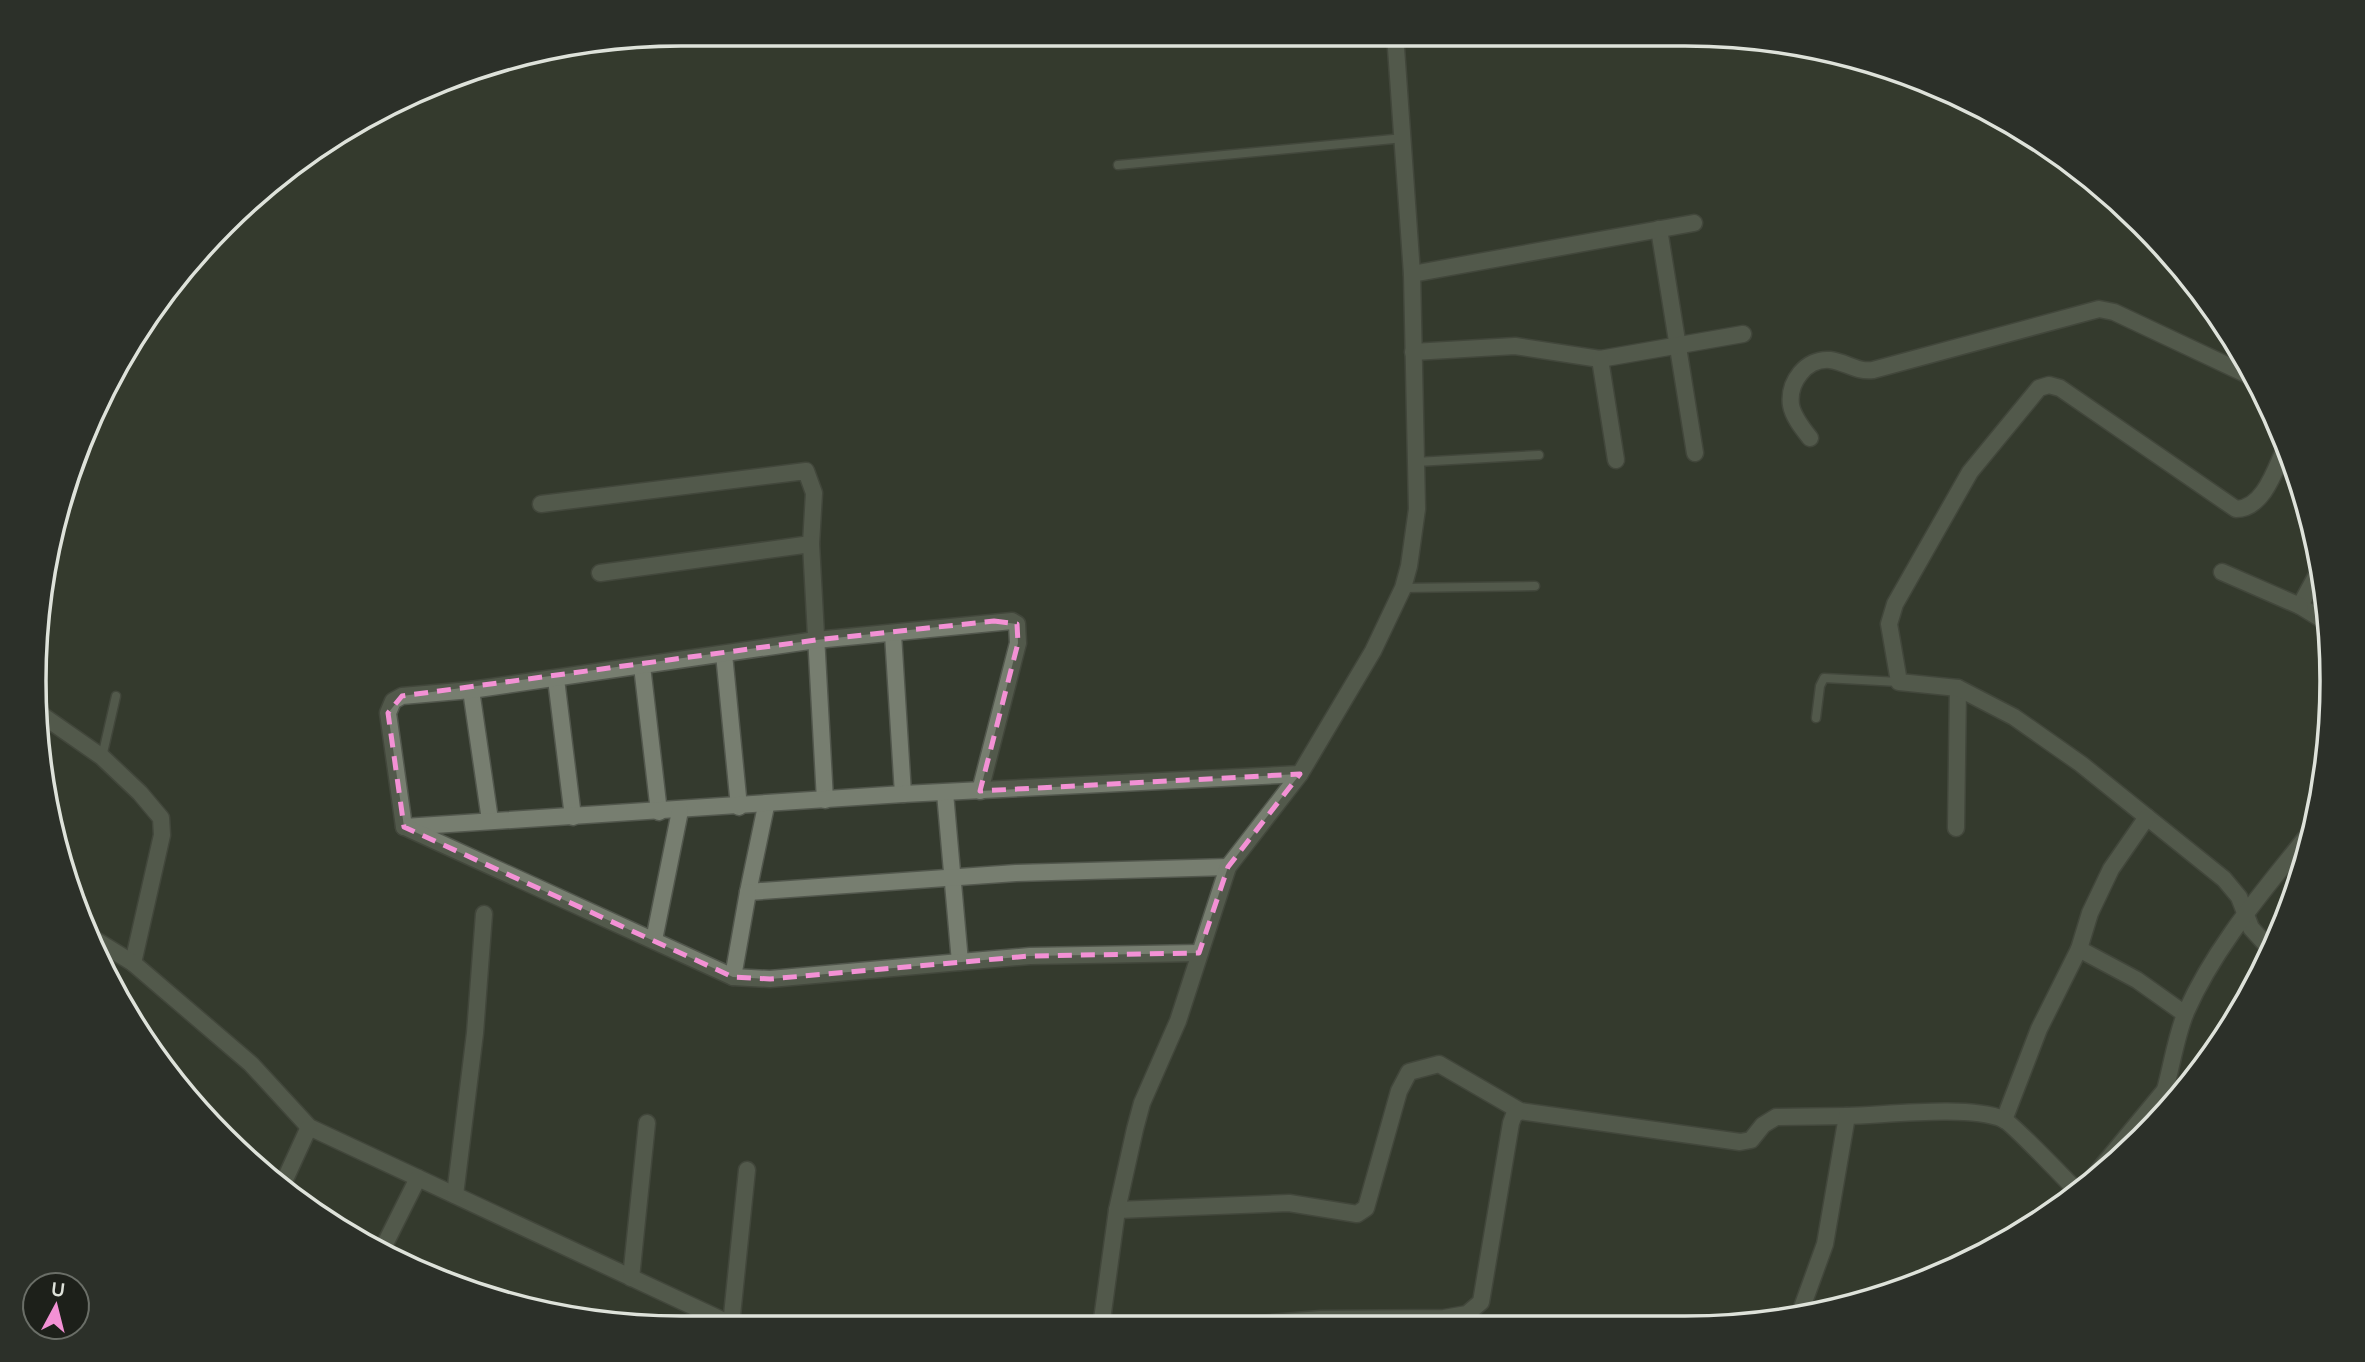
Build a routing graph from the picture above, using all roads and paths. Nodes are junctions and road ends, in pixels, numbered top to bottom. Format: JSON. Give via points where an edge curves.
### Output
{"nodes":[{"id":1,"x":1396,"y":46,"type":"edge"},
{"id":2,"x":1404,"y":138,"type":"junction"},
{"id":3,"x":1118,"y":165,"type":"dead end"},
{"id":4,"x":1694,"y":223,"type":"dead end"},
{"id":5,"x":1659,"y":229,"type":"junction"},
{"id":6,"x":1412,"y":274,"type":"junction"},
{"id":7,"x":1743,"y":334,"type":"dead end"},
{"id":8,"x":1678,"y":345,"type":"junction"},
{"id":9,"x":1413,"y":352,"type":"junction"},
{"id":10,"x":1600,"y":359,"type":"junction"},
{"id":11,"x":2238,"y":370,"type":"edge"},
{"id":12,"x":1810,"y":438,"type":"dead end"},
{"id":13,"x":1695,"y":453,"type":"dead end"},
{"id":14,"x":1539,"y":455,"type":"dead end"},
{"id":15,"x":2279,"y":459,"type":"edge"},
{"id":16,"x":1616,"y":460,"type":"dead end"},
{"id":17,"x":1416,"y":462,"type":"junction"},
{"id":18,"x":541,"y":504,"type":"dead end"},
{"id":19,"x":811,"y":544,"type":"junction"},
{"id":20,"x":2222,"y":572,"type":"dead end"},
{"id":21,"x":600,"y":573,"type":"dead end"},
{"id":22,"x":2312,"y":584,"type":"edge"},
{"id":23,"x":1535,"y":586,"type":"dead end"},
{"id":24,"x":1403,"y":588,"type":"junction"},
{"id":25,"x":2300,"y":606,"type":"junction"},
{"id":26,"x":2316,"y":616,"type":"edge"},
{"id":27,"x":893,"y":634,"type":"junction"},
{"id":28,"x":816,"y":640,"type":"junction"},
{"id":29,"x":724,"y":654,"type":"junction"},
{"id":30,"x":642,"y":666,"type":"junction"},
{"id":31,"x":556,"y":679,"type":"junction"},
{"id":32,"x":1899,"y":682,"type":"junction"},
{"id":33,"x":1958,"y":688,"type":"junction"},
{"id":34,"x":471,"y":691,"type":"junction"},
{"id":35,"x":116,"y":696,"type":"dead end"},
{"id":36,"x":47,"y":718,"type":"edge"},
{"id":37,"x":1816,"y":718,"type":"dead end"},
{"id":38,"x":103,"y":757,"type":"junction"},
{"id":39,"x":1300,"y":774,"type":"junction"},
{"id":40,"x":980,"y":791,"type":"junction"},
{"id":41,"x":945,"y":793,"type":"junction"},
{"id":42,"x":903,"y":794,"type":"junction"},
{"id":43,"x":825,"y":800,"type":"junction"},
{"id":44,"x":766,"y":806,"type":"junction"},
{"id":45,"x":739,"y":807,"type":"junction"},
{"id":46,"x":680,"y":811,"type":"junction"},
{"id":47,"x":659,"y":812,"type":"junction"},
{"id":48,"x":573,"y":817,"type":"junction"},
{"id":49,"x":2147,"y":817,"type":"junction"},
{"id":50,"x":490,"y":820,"type":"junction"},
{"id":51,"x":404,"y":827,"type":"junction"},
{"id":52,"x":1956,"y":828,"type":"dead end"},
{"id":53,"x":2297,"y":849,"type":"edge"},
{"id":54,"x":1228,"y":867,"type":"junction"},
{"id":55,"x":950,"y":877,"type":"junction"},
{"id":56,"x":748,"y":892,"type":"junction"},
{"id":57,"x":484,"y":914,"type":"dead end"},
{"id":58,"x":2245,"y":914,"type":"junction"},
{"id":59,"x":654,"y":940,"type":"junction"},
{"id":60,"x":2263,"y":941,"type":"edge"},
{"id":61,"x":103,"y":945,"type":"edge"},
{"id":62,"x":2079,"y":949,"type":"junction"},
{"id":63,"x":1199,"y":953,"type":"junction"},
{"id":64,"x":960,"y":962,"type":"junction"},
{"id":65,"x":133,"y":963,"type":"junction"},
{"id":66,"x":733,"y":977,"type":"junction"},
{"id":67,"x":2185,"y":1014,"type":"junction"},
{"id":68,"x":2171,"y":1089,"type":"edge"},
{"id":69,"x":1520,"y":1111,"type":"junction"},
{"id":70,"x":1847,"y":1116,"type":"junction"},
{"id":71,"x":2004,"y":1120,"type":"junction"},
{"id":72,"x":647,"y":1123,"type":"dead end"},
{"id":73,"x":309,"y":1127,"type":"junction"},
{"id":74,"x":747,"y":1170,"type":"dead end"},
{"id":75,"x":285,"y":1178,"type":"edge"},
{"id":76,"x":418,"y":1178,"type":"junction"},
{"id":77,"x":2071,"y":1185,"type":"edge"},
{"id":78,"x":455,"y":1195,"type":"junction"},
{"id":79,"x":1117,"y":1210,"type":"junction"},
{"id":80,"x":385,"y":1243,"type":"edge"},
{"id":81,"x":631,"y":1278,"type":"junction"},
{"id":82,"x":1803,"y":1305,"type":"edge"},
{"id":83,"x":713,"y":1316,"type":"edge"},
{"id":84,"x":735,"y":1316,"type":"edge"},
{"id":85,"x":1103,"y":1316,"type":"edge"},
{"id":86,"x":1456,"y":1316,"type":"edge"}],
"edges":[{"from":1,"to":2,"type":"street"},
{"from":2,"to":3,"type":"lane"},
{"from":2,"to":6,"type":"street"},
{"from":4,"to":5,"type":"street"},
{"from":5,"to":6,"type":"street"},
{"from":5,"to":8,"type":"street"},
{"from":6,"to":9,"type":"street"},
{"from":7,"to":8,"type":"street"},
{"from":8,"to":10,"type":"street"},
{"from":8,"to":13,"type":"street"},
{"from":9,"to":10,"type":"street","via":[[1515,346]]},
{"from":9,"to":17,"type":"street"},
{"from":10,"to":16,"type":"street"},
{"from":11,"to":12,"type":"street","via":[[2099,309],[1873,370],[1853,370],[1830,360],[1811,364],[1798,375],[1791,406]]},
{"from":14,"to":17,"type":"lane"},
{"from":15,"to":32,"type":"street","via":[[2255,502],[2236,509],[2067,392],[2049,385],[2039,388],[1970,472],[1895,604],[1889,624]]},
{"from":17,"to":24,"type":"street","via":[[1415,540]]},
{"from":18,"to":19,"type":"street","via":[[806,471],[814,493]]},
{"from":19,"to":21,"type":"street"},
{"from":19,"to":28,"type":"street"},
{"from":20,"to":25,"type":"street"},
{"from":22,"to":25,"type":"street"},
{"from":23,"to":24,"type":"lane"},
{"from":24,"to":39,"type":"street","via":[[1373,651]]},
{"from":25,"to":26,"type":"street"},
{"from":27,"to":28,"type":"street"},
{"from":27,"to":40,"type":"street","via":[[994,621],[1017,624],[1018,643]]},
{"from":27,"to":42,"type":"street"},
{"from":28,"to":29,"type":"street"},
{"from":28,"to":43,"type":"street"},
{"from":29,"to":30,"type":"street"},
{"from":29,"to":45,"type":"street"},
{"from":30,"to":31,"type":"street"},
{"from":30,"to":47,"type":"street"},
{"from":31,"to":34,"type":"street"},
{"from":31,"to":48,"type":"street"},
{"from":32,"to":33,"type":"street"},
{"from":32,"to":37,"type":"lane","via":[[1825,677]]},
{"from":33,"to":49,"type":"street","via":[[2014,717]]},
{"from":33,"to":52,"type":"street"},
{"from":34,"to":50,"type":"street"},
{"from":34,"to":51,"type":"street","via":[[402,696],[390,705]]},
{"from":35,"to":38,"type":"lane"},
{"from":36,"to":38,"type":"street"},
{"from":38,"to":65,"type":"street","via":[[161,818],[162,835]]},
{"from":39,"to":40,"type":"street"},
{"from":39,"to":54,"type":"street"},
{"from":40,"to":41,"type":"street"},
{"from":41,"to":42,"type":"street"},
{"from":41,"to":55,"type":"street"},
{"from":42,"to":43,"type":"street"},
{"from":43,"to":44,"type":"street"},
{"from":44,"to":45,"type":"street"},
{"from":44,"to":56,"type":"street"},
{"from":45,"to":46,"type":"street"},
{"from":46,"to":47,"type":"street"},
{"from":46,"to":59,"type":"street"},
{"from":47,"to":48,"type":"street"},
{"from":48,"to":50,"type":"street"},
{"from":49,"to":58,"type":"street","via":[[2224,879],[2239,897]]},
{"from":49,"to":62,"type":"street","via":[[2111,869]]},
{"from":50,"to":51,"type":"street"},
{"from":51,"to":59,"type":"street"},
{"from":53,"to":58,"type":"street"},
{"from":54,"to":55,"type":"street"},
{"from":54,"to":63,"type":"street"},
{"from":55,"to":56,"type":"street"},
{"from":55,"to":64,"type":"street"},
{"from":56,"to":66,"type":"street"},
{"from":57,"to":78,"type":"street"},
{"from":58,"to":60,"type":"street"},
{"from":58,"to":67,"type":"street"},
{"from":59,"to":66,"type":"street"},
{"from":61,"to":65,"type":"street"},
{"from":62,"to":67,"type":"street","via":[[2137,980]]},
{"from":62,"to":71,"type":"street","via":[[2039,1028]]},
{"from":63,"to":64,"type":"street"},
{"from":63,"to":79,"type":"street","via":[[1178,1021],[1142,1103]]},
{"from":64,"to":66,"type":"street","via":[[770,979]]},
{"from":65,"to":73,"type":"street","via":[[251,1063]]},
{"from":67,"to":68,"type":"street"},
{"from":69,"to":70,"type":"street","via":[[1746,1142],[1776,1117]]},
{"from":69,"to":79,"type":"street","via":[[1439,1064],[1427,1065],[1409,1072],[1399,1091],[1366,1208],[1357,1214],[1289,1203]]},
{"from":69,"to":86,"type":"street","via":[[1511,1123],[1481,1302],[1467,1314]]},
{"from":70,"to":71,"type":"street","via":[[1968,1114]]},
{"from":70,"to":82,"type":"street","via":[[1825,1244]]},
{"from":71,"to":77,"type":"street"},
{"from":72,"to":81,"type":"street"},
{"from":73,"to":75,"type":"street"},
{"from":73,"to":76,"type":"street"},
{"from":74,"to":84,"type":"street"},
{"from":76,"to":78,"type":"street"},
{"from":76,"to":80,"type":"street"},
{"from":78,"to":81,"type":"street"},
{"from":79,"to":85,"type":"street"},
{"from":81,"to":83,"type":"street"}]}
